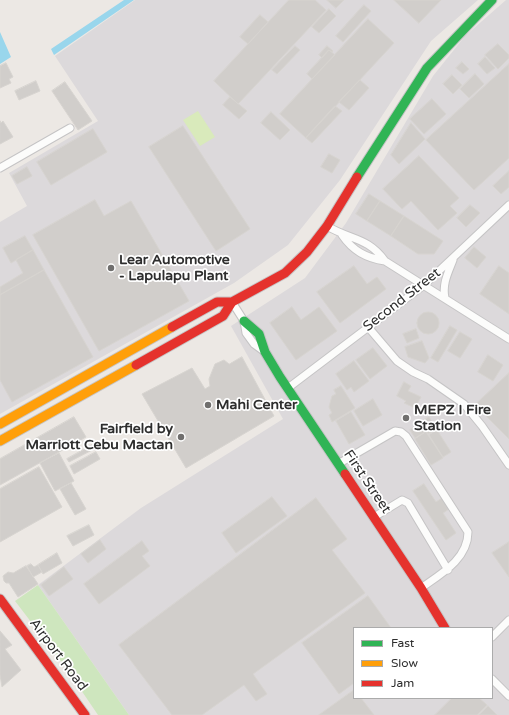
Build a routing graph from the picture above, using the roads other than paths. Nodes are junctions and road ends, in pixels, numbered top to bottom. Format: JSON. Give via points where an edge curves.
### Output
{"nodes":[{"id":1,"x":492,"y":0,"type":"edge"},
{"id":2,"x":70,"y":128,"type":"dead end"},
{"id":3,"x":0,"y":168,"type":"edge"},
{"id":4,"x":509,"y":205,"type":"edge"},
{"id":5,"x":327,"y":226,"type":"junction"},
{"id":6,"x":342,"y":235,"type":"junction"},
{"id":7,"x":454,"y":257,"type":"junction"},
{"id":8,"x":385,"y":261,"type":"junction"},
{"id":9,"x":424,"y":285,"type":"junction"},
{"id":10,"x":445,"y":298,"type":"junction"},
{"id":11,"x":232,"y":302,"type":"junction"},
{"id":12,"x":244,"y":321,"type":"joint"},
{"id":13,"x":368,"y":327,"type":"junction"},
{"id":14,"x":509,"y":339,"type":"edge"},
{"id":15,"x":288,"y":388,"type":"junction"},
{"id":16,"x":0,"y":424,"type":"edge"},
{"id":17,"x":0,"y":441,"type":"edge"},
{"id":18,"x":338,"y":464,"type":"junction"},
{"id":19,"x":509,"y":465,"type":"edge"},
{"id":20,"x":374,"y":517,"type":"junction"},
{"id":21,"x":448,"y":570,"type":"junction"},
{"id":22,"x":421,"y":588,"type":"junction"},
{"id":23,"x":0,"y":599,"type":"edge"},
{"id":24,"x":4,"y":611,"type":"edge"},
{"id":25,"x":509,"y":620,"type":"edge"},
{"id":26,"x":444,"y":627,"type":"edge"},
{"id":27,"x":493,"y":636,"type":"edge"},
{"id":28,"x":493,"y":681,"type":"edge"},
{"id":29,"x":509,"y":696,"type":"edge"},
{"id":30,"x":85,"y":715,"type":"edge"}],
"edges":[{"from":1,"to":5,"type":"main road","via":[[427,68]]},
{"from":2,"to":3,"type":"street"},
{"from":4,"to":7,"type":"street","name":"Second Street"},
{"from":5,"to":6,"type":"street"},
{"from":5,"to":11,"type":"main road","via":[[307,252],[285,273]]},
{"from":6,"to":8,"type":"street","via":[[357,238],[376,250]]},
{"from":6,"to":8,"type":"street","via":[[351,247],[370,259]]},
{"from":7,"to":9,"type":"street","name":"Second Street"},
{"from":7,"to":10,"type":"street","via":[[445,278]]},
{"from":8,"to":9,"type":"street"},
{"from":9,"to":10,"type":"street"},
{"from":9,"to":13,"type":"street","name":"Second Street"},
{"from":10,"to":14,"type":"street"},
{"from":11,"to":12,"type":"street","name":"First Street"},
{"from":11,"to":16,"type":"main road","via":[[217,302]]},
{"from":11,"to":17,"type":"main road","via":[[223,316]]},
{"from":12,"to":15,"type":"main road","name":"First Street","via":[[254,327],[259,334],[266,352]]},
{"from":13,"to":15,"type":"street","name":"Second Street"},
{"from":13,"to":19,"type":"street","via":[[397,361],[464,404]]},
{"from":15,"to":18,"type":"main road","name":"First Street"},
{"from":18,"to":20,"type":"main road","name":"First Street"},
{"from":18,"to":21,"type":"street","via":[[394,431],[406,436],[468,532],[465,546]]},
{"from":20,"to":21,"type":"street","via":[[402,500],[408,503]]},
{"from":20,"to":22,"type":"main road","name":"First Street"},
{"from":21,"to":22,"type":"street"},
{"from":22,"to":26,"type":"main road","name":"First Street"},
{"from":23,"to":24,"type":"main road","name":"Airport Road","via":[[4,602]]},
{"from":24,"to":30,"type":"main road","name":"Airport Road"},
{"from":25,"to":27,"type":"street"},
{"from":28,"to":29,"type":"street"}]}
